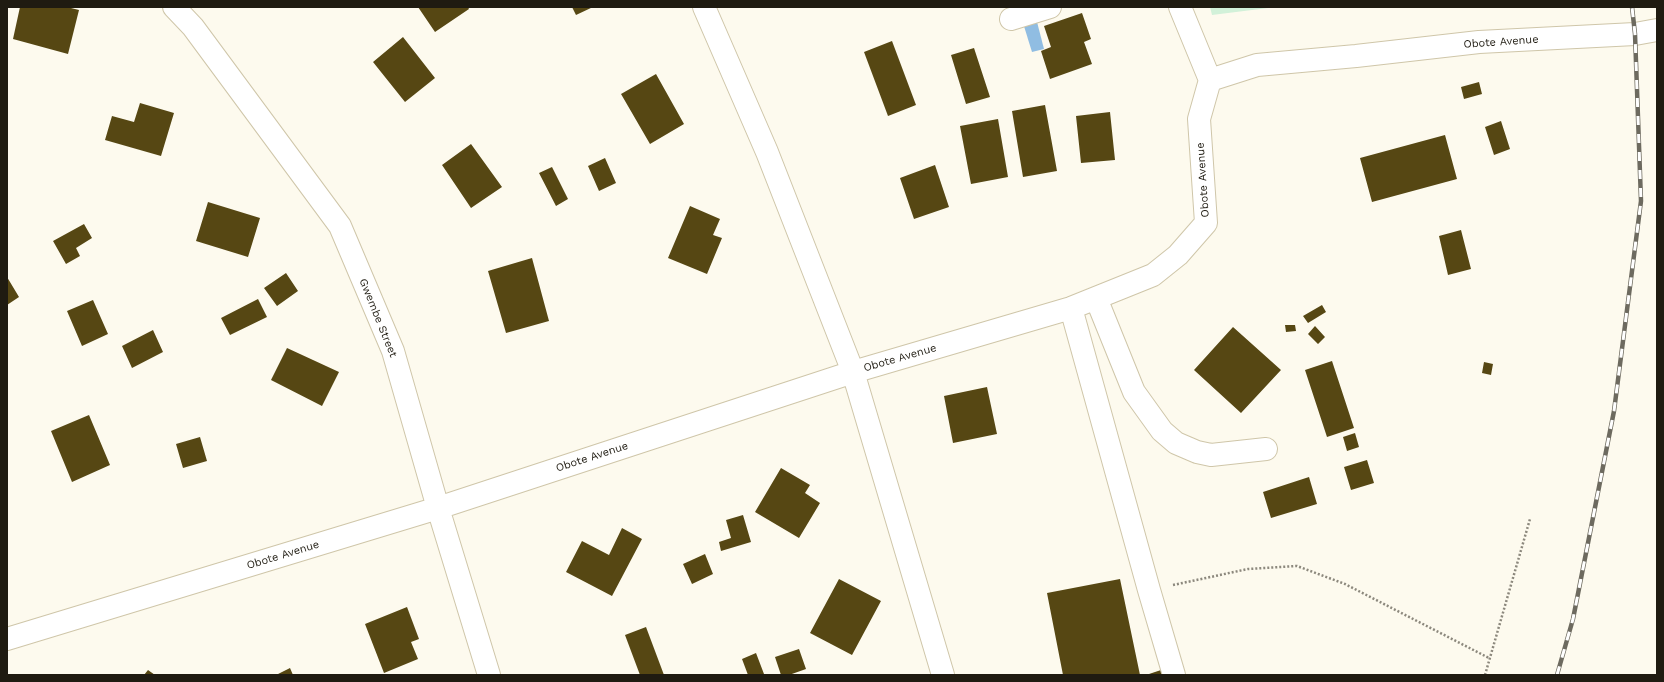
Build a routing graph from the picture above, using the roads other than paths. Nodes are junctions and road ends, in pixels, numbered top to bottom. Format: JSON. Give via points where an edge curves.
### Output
{"nodes":[{"id":1,"x":174,"y":7,"type":"edge"},
{"id":2,"x":704,"y":7,"type":"edge"},
{"id":3,"x":1050,"y":7,"type":"edge"},
{"id":4,"x":1180,"y":7,"type":"edge"},
{"id":5,"x":1011,"y":19,"type":"dead end"},
{"id":6,"x":1657,"y":30,"type":"edge"},
{"id":7,"x":1210,"y":80,"type":"junction"},
{"id":8,"x":1096,"y":298,"type":"junction"},
{"id":9,"x":1071,"y":308,"type":"junction"},
{"id":10,"x":853,"y":372,"type":"junction"},
{"id":11,"x":1266,"y":449,"type":"dead end"},
{"id":12,"x":438,"y":508,"type":"junction"},
{"id":13,"x":7,"y":639,"type":"edge"},
{"id":14,"x":489,"y":675,"type":"edge"},
{"id":15,"x":943,"y":675,"type":"edge"},
{"id":16,"x":1174,"y":675,"type":"edge"}],
"edges":[{"from":1,"to":12,"type":"street","name":"Gwembe Street","via":[[193,27],[340,226],[392,351]]},
{"from":2,"to":10,"type":"street","via":[[767,152]]},
{"from":3,"to":5,"type":"street"},
{"from":4,"to":7,"type":"street"},
{"from":6,"to":7,"type":"street","name":"Obote Avenue","via":[[1635,34],[1479,42],[1257,65]]},
{"from":7,"to":8,"type":"street","name":"Obote Avenue","via":[[1199,119],[1206,223],[1178,255],[1154,275]]},
{"from":8,"to":9,"type":"street","name":"Obote Avenue"},
{"from":8,"to":11,"type":"street","via":[[1134,392],[1162,431],[1176,443],[1211,455]]},
{"from":9,"to":10,"type":"street","name":"Obote Avenue"},
{"from":9,"to":16,"type":"street"},
{"from":10,"to":12,"type":"street","name":"Obote Avenue"},
{"from":10,"to":15,"type":"street"},
{"from":12,"to":13,"type":"street","name":"Obote Avenue"},
{"from":12,"to":14,"type":"street","name":"Gwembe Street"}]}
